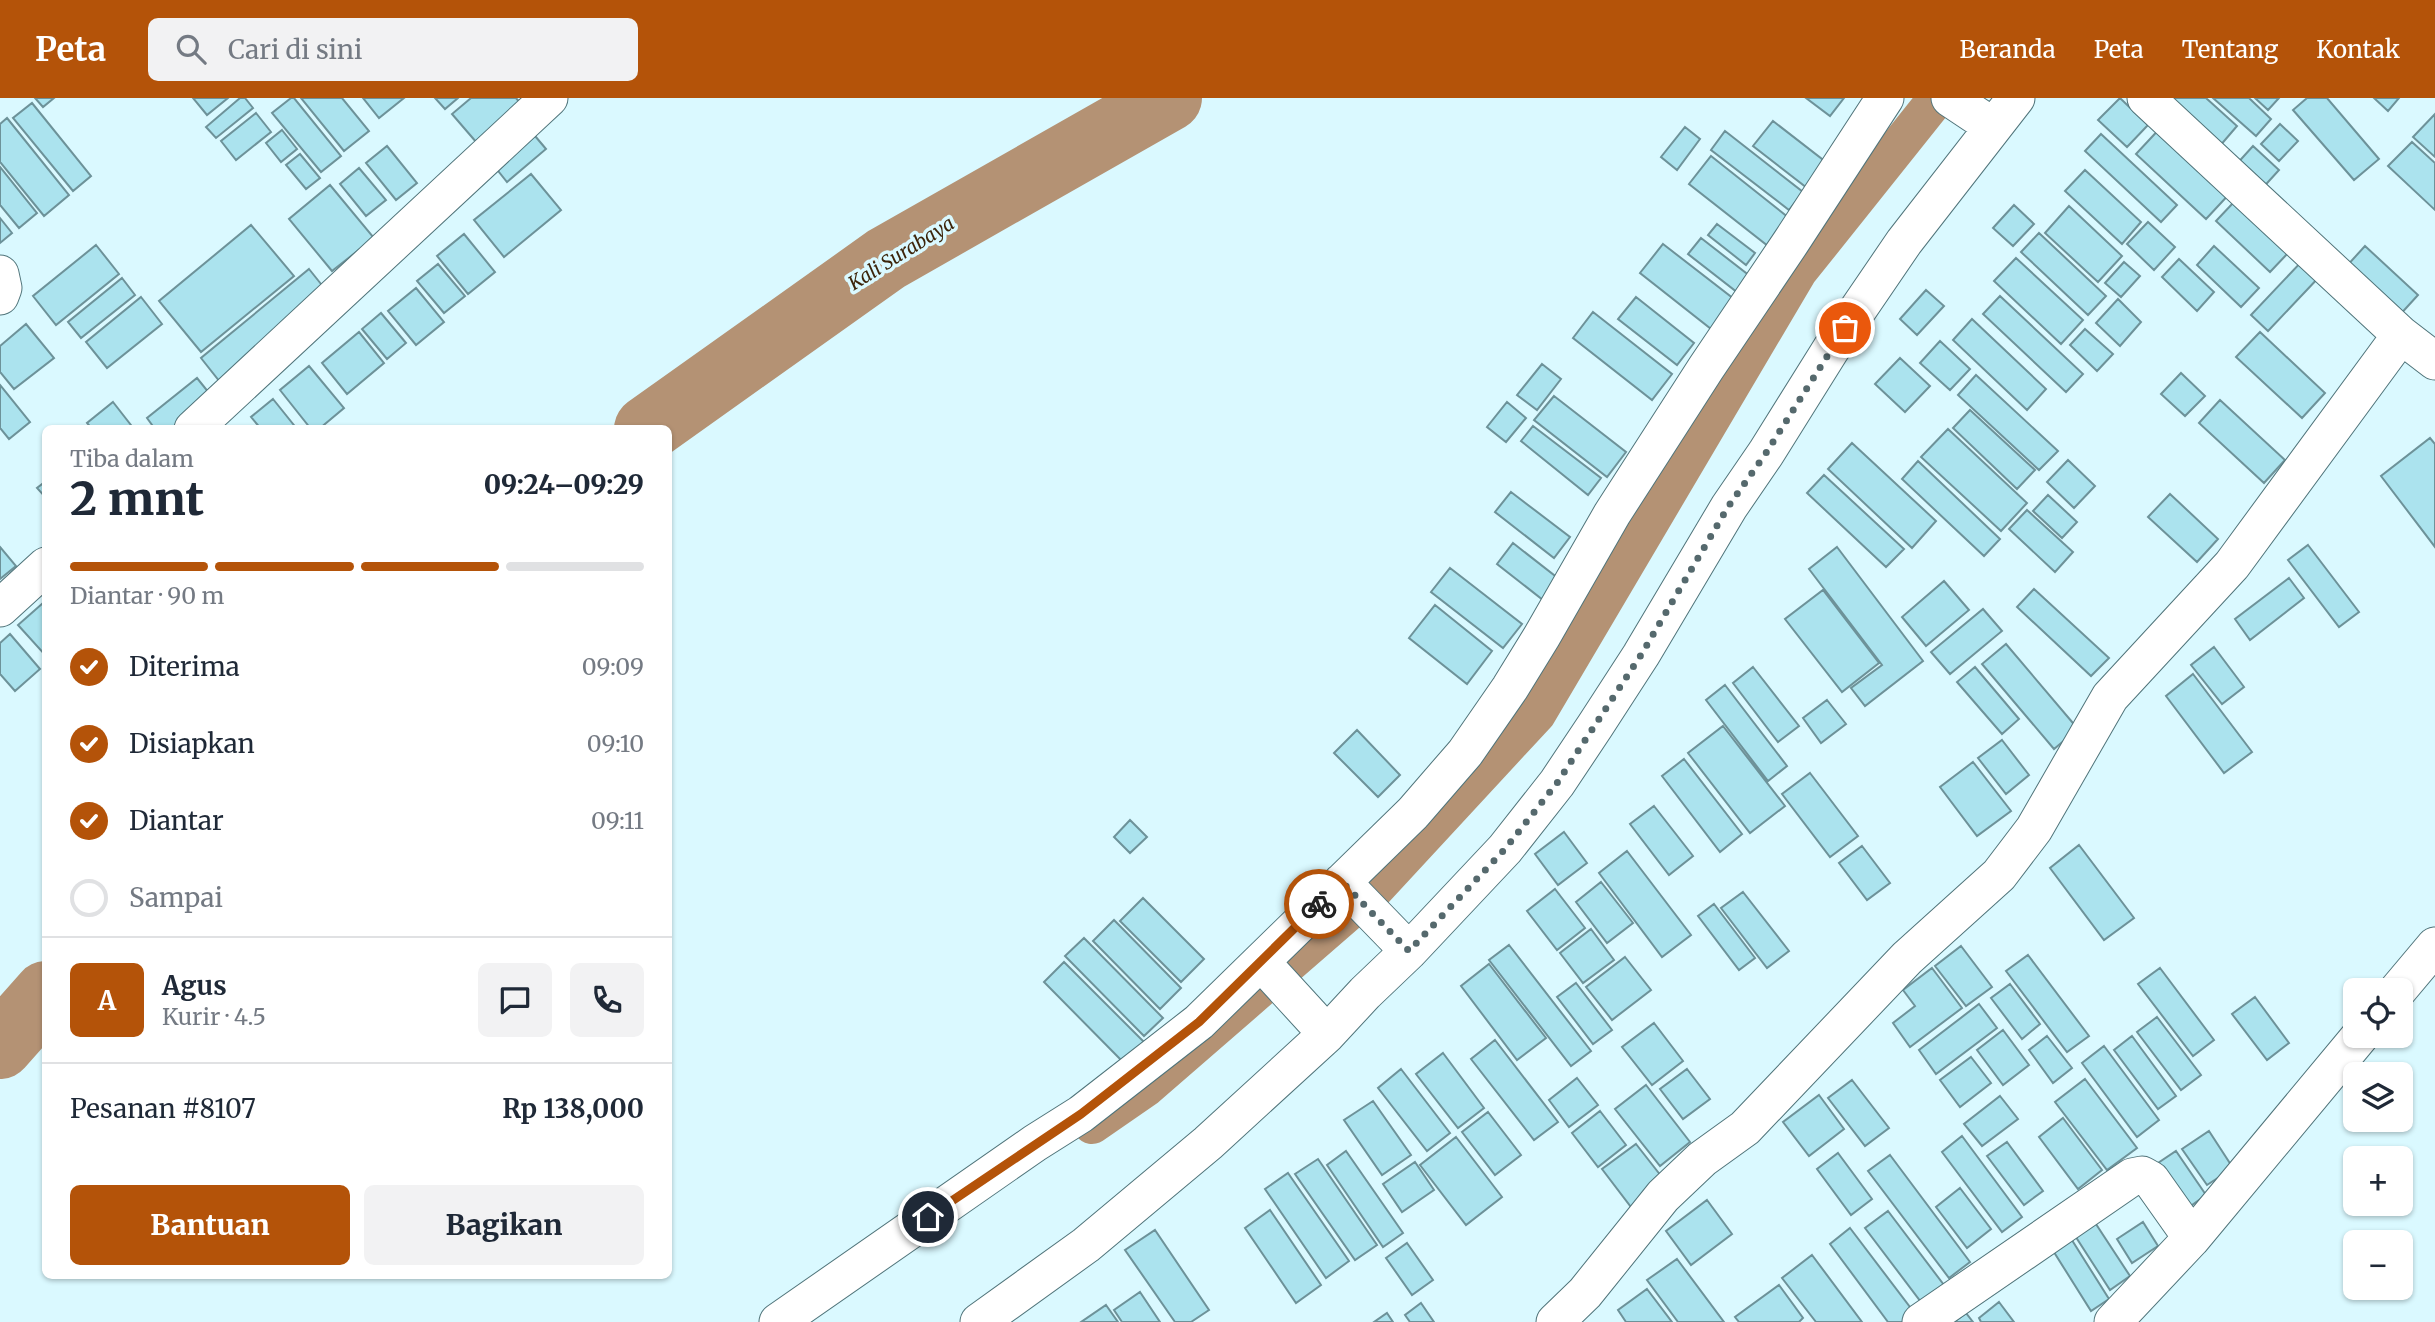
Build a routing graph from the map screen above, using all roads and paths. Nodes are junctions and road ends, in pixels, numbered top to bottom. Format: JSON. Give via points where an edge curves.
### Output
{"nodes":[{"id":1,"x":549,"y":98,"type":"edge"},
{"id":2,"x":1885,"y":98,"type":"edge"},
{"id":3,"x":2015,"y":98,"type":"edge"},
{"id":4,"x":2146,"y":98,"type":"edge"},
{"id":5,"x":1969,"y":111,"type":"edge"},
{"id":6,"x":0,"y":274,"type":"edge"},
{"id":7,"x":0,"y":296,"type":"edge"},
{"id":8,"x":2401,"y":335,"type":"junction"},
{"id":9,"x":2435,"y":361,"type":"edge"},
{"id":10,"x":197,"y":425,"type":"edge"},
{"id":11,"x":42,"y":570,"type":"edge"},
{"id":12,"x":0,"y":608,"type":"edge"},
{"id":13,"x":1346,"y":886,"type":"junction"},
{"id":14,"x":1399,"y":941,"type":"junction"},
{"id":15,"x":2435,"y":946,"type":"edge"},
{"id":16,"x":1266,"y":968,"type":"junction"},
{"id":17,"x":2408,"y":978,"type":"edge"},
{"id":18,"x":1323,"y":1029,"type":"junction"},
{"id":19,"x":2350,"y":1048,"type":"edge"},
{"id":20,"x":2192,"y":1238,"type":"junction"},
{"id":21,"x":778,"y":1322,"type":"edge"},
{"id":22,"x":979,"y":1322,"type":"edge"},
{"id":23,"x":1555,"y":1322,"type":"edge"},
{"id":24,"x":1921,"y":1322,"type":"edge"},
{"id":25,"x":2113,"y":1322,"type":"edge"}],
"edges":[{"from":1,"to":10,"type":"street"},
{"from":2,"to":13,"type":"street","via":[[1612,514],[1510,688],[1465,753]]},
{"from":3,"to":5,"type":"street"},
{"from":4,"to":8,"type":"street"},
{"from":5,"to":14,"type":"street","via":[[1904,242],[1728,507],[1641,655],[1557,783],[1505,849]]},
{"from":6,"to":7,"type":"street"},
{"from":8,"to":9,"type":"street"},
{"from":8,"to":23,"type":"street","via":[[2232,565],[2110,697],[2034,829],[1999,875],[1906,958],[1745,1128],[1702,1159],[1663,1196]]},
{"from":11,"to":12,"type":"street"},
{"from":13,"to":14,"type":"street"},
{"from":13,"to":16,"type":"street"},
{"from":14,"to":18,"type":"street","via":[[1364,993]]},
{"from":15,"to":17,"type":"street"},
{"from":16,"to":18,"type":"street"},
{"from":16,"to":21,"type":"street","via":[[1081,1114]]},
{"from":18,"to":22,"type":"street","via":[[1208,1143],[1086,1245]]},
{"from":19,"to":20,"type":"street"},
{"from":20,"to":24,"type":"street","via":[[2151,1180],[2142,1175],[2132,1177]]},
{"from":20,"to":25,"type":"street"}]}
